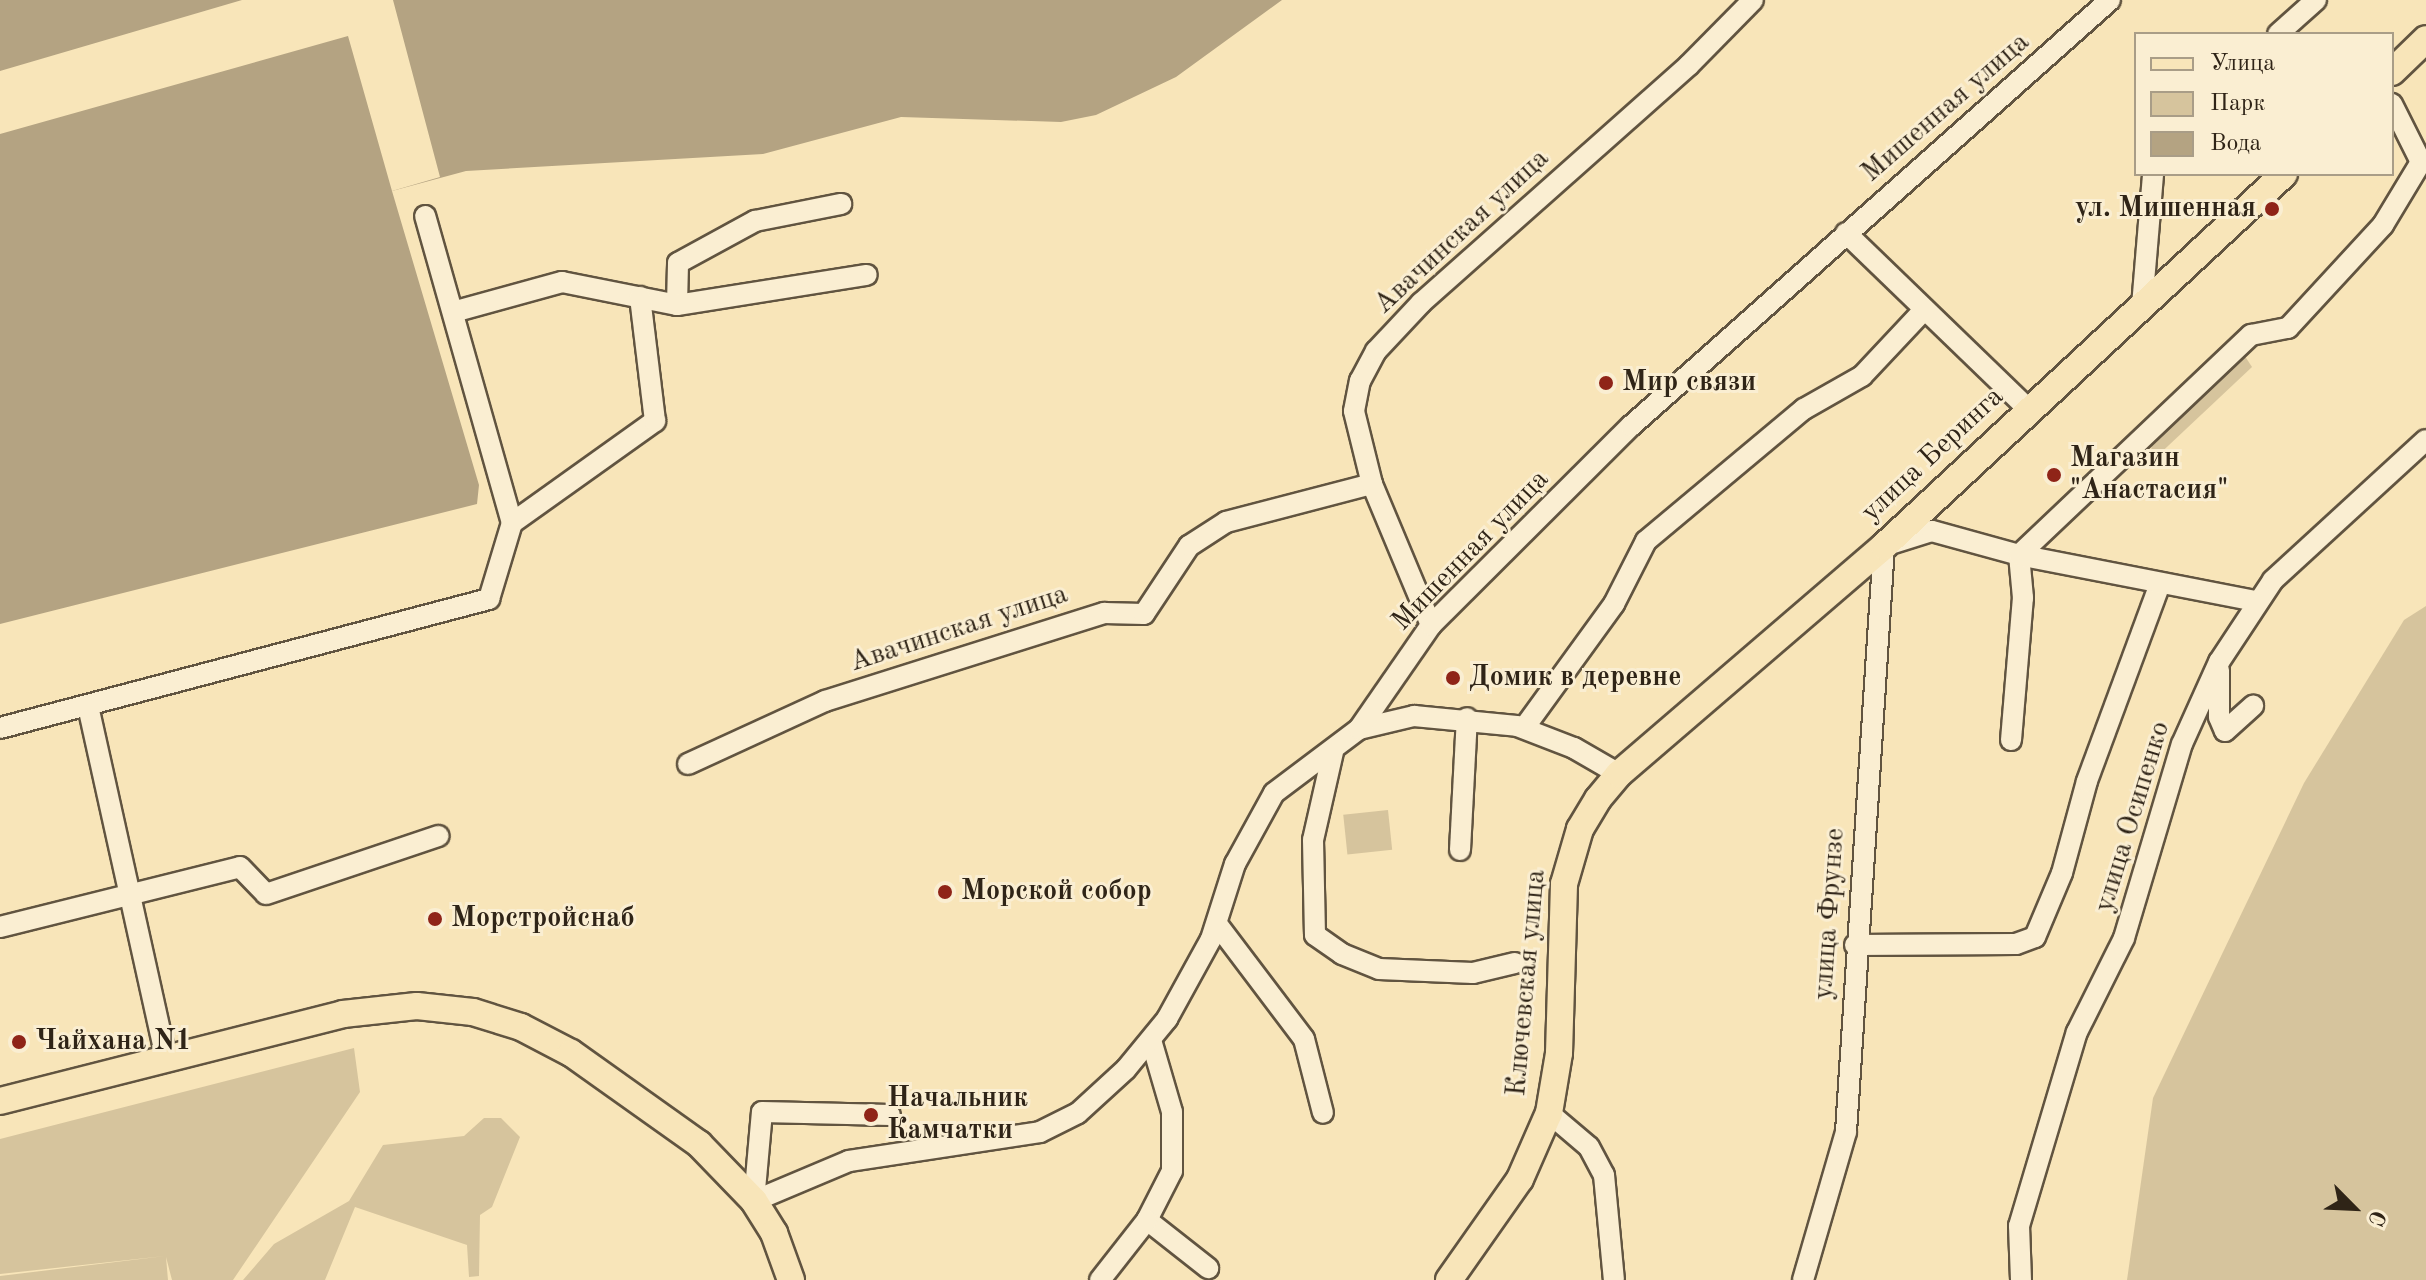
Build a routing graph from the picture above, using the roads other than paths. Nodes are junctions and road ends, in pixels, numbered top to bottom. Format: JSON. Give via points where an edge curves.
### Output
{"nodes":[{"id":1,"x":1753,"y":0,"type":"edge"},
{"id":2,"x":2110,"y":0,"type":"edge"},
{"id":3,"x":2316,"y":0,"type":"edge"},
{"id":4,"x":2280,"y":32,"type":"edge"},
{"id":5,"x":2426,"y":39,"type":"edge"},
{"id":6,"x":2394,"y":70,"type":"edge"},
{"id":7,"x":2394,"y":108,"type":"edge"},
{"id":8,"x":2153,"y":176,"type":"edge"},
{"id":9,"x":2282,"y":176,"type":"edge"},
{"id":10,"x":841,"y":204,"type":"dead end"},
{"id":11,"x":425,"y":216,"type":"dead end"},
{"id":12,"x":1846,"y":233,"type":"junction"},
{"id":13,"x":867,"y":275,"type":"dead end"},
{"id":14,"x":640,"y":297,"type":"junction"},
{"id":15,"x":677,"y":305,"type":"junction"},
{"id":16,"x":2142,"y":306,"type":"junction"},
{"id":17,"x":1924,"y":310,"type":"junction"},
{"id":18,"x":453,"y":312,"type":"junction"},
{"id":19,"x":2028,"y":409,"type":"junction"},
{"id":20,"x":2426,"y":440,"type":"edge"},
{"id":21,"x":1372,"y":484,"type":"junction"},
{"id":22,"x":512,"y":523,"type":"junction"},
{"id":23,"x":1884,"y":546,"type":"junction"},
{"id":24,"x":2019,"y":555,"type":"junction"},
{"id":25,"x":2160,"y":584,"type":"junction"},
{"id":26,"x":2255,"y":601,"type":"junction"},
{"id":27,"x":1431,"y":625,"type":"junction"},
{"id":28,"x":2219,"y":662,"type":"junction"},
{"id":29,"x":88,"y":706,"type":"junction"},
{"id":30,"x":2253,"y":706,"type":"dead end"},
{"id":31,"x":1467,"y":718,"type":"junction"},
{"id":32,"x":0,"y":728,"type":"edge"},
{"id":33,"x":1524,"y":728,"type":"junction"},
{"id":34,"x":1359,"y":729,"type":"junction"},
{"id":35,"x":2011,"y":740,"type":"dead end"},
{"id":36,"x":1333,"y":752,"type":"junction"},
{"id":37,"x":688,"y":764,"type":"dead end"},
{"id":38,"x":1619,"y":774,"type":"junction"},
{"id":39,"x":438,"y":836,"type":"dead end"},
{"id":40,"x":1460,"y":850,"type":"dead end"},
{"id":41,"x":131,"y":894,"type":"junction"},
{"id":42,"x":1217,"y":924,"type":"junction"},
{"id":43,"x":0,"y":927,"type":"edge"},
{"id":44,"x":1855,"y":945,"type":"junction"},
{"id":45,"x":1515,"y":963,"type":"dead end"},
{"id":46,"x":1151,"y":1040,"type":"junction"},
{"id":47,"x":166,"y":1057,"type":"junction"},
{"id":48,"x":0,"y":1101,"type":"edge"},
{"id":49,"x":1323,"y":1113,"type":"dead end"},
{"id":50,"x":1549,"y":1113,"type":"junction"},
{"id":51,"x":890,"y":1115,"type":"dead end"},
{"id":52,"x":754,"y":1201,"type":"junction"},
{"id":53,"x":1147,"y":1220,"type":"junction"},
{"id":54,"x":1208,"y":1268,"type":"dead end"},
{"id":55,"x":791,"y":1280,"type":"edge"},
{"id":56,"x":1100,"y":1280,"type":"edge"},
{"id":57,"x":1449,"y":1280,"type":"edge"},
{"id":58,"x":1614,"y":1280,"type":"edge"},
{"id":59,"x":1803,"y":1280,"type":"edge"},
{"id":60,"x":2021,"y":1280,"type":"edge"}],
"edges":[{"from":1,"to":21,"type":"street","name":"Авачинская улица","via":[[1689,65],[1421,303],[1376,351],[1360,381],[1354,411]]},
{"from":2,"to":12,"type":"street","name":"Мишенная улица"},
{"from":3,"to":4,"type":"street"},
{"from":5,"to":6,"type":"main road"},
{"from":7,"to":24,"type":"street","via":[[2421,162],[2383,225],[2288,328],[2251,335]]},
{"from":8,"to":16,"type":"street"},
{"from":9,"to":16,"type":"main road","name":"улица Беринга"},
{"from":10,"to":15,"type":"street","via":[[755,221],[678,263]]},
{"from":11,"to":18,"type":"street"},
{"from":12,"to":17,"type":"street"},
{"from":12,"to":27,"type":"street","name":"Мишенная улица","via":[[1631,426]]},
{"from":13,"to":15,"type":"street"},
{"from":14,"to":15,"type":"street"},
{"from":14,"to":18,"type":"street","via":[[562,282]]},
{"from":14,"to":22,"type":"street","via":[[655,421]]},
{"from":16,"to":19,"type":"main road","name":"улица Беринга"},
{"from":17,"to":19,"type":"street"},
{"from":17,"to":33,"type":"street","via":[[1862,376],[1804,409],[1646,541],[1614,604]]},
{"from":18,"to":22,"type":"street"},
{"from":19,"to":23,"type":"main road","name":"улица Беринга"},
{"from":20,"to":26,"type":"street","name":"улица Осипенко"},
{"from":21,"to":27,"type":"street"},
{"from":21,"to":37,"type":"street","name":"Авачинская улица","via":[[1226,522],[1189,546],[1144,614],[1104,613],[825,701]]},
{"from":22,"to":29,"type":"street","via":[[489,599]]},
{"from":23,"to":24,"type":"street","via":[[1932,531]]},
{"from":23,"to":38,"type":"main road","name":"улица Беринга"},
{"from":23,"to":44,"type":"street","name":"улица Фрунзе"},
{"from":24,"to":25,"type":"street"},
{"from":24,"to":35,"type":"street","via":[[2023,598]]},
{"from":25,"to":26,"type":"street"},
{"from":25,"to":44,"type":"street","via":[[2087,781],[2062,873],[2035,937],[2016,944]]},
{"from":26,"to":28,"type":"street","name":"улица Осипенко"},
{"from":27,"to":34,"type":"street","name":"Мишенная улица"},
{"from":28,"to":30,"type":"street","via":[[2219,717],[2225,731]]},
{"from":28,"to":60,"type":"street","name":"улица Осипенко","via":[[2182,744],[2124,938],[2077,1032],[2019,1226]]},
{"from":29,"to":32,"type":"street"},
{"from":29,"to":41,"type":"street"},
{"from":31,"to":33,"type":"street"},
{"from":31,"to":34,"type":"street","via":[[1414,716]]},
{"from":31,"to":40,"type":"street"},
{"from":33,"to":38,"type":"street"},
{"from":34,"to":36,"type":"street","name":"Мишенная улица"},
{"from":36,"to":42,"type":"street","name":"Мишенная улица","via":[[1274,793],[1235,864]]},
{"from":36,"to":45,"type":"street","via":[[1313,840],[1315,935],[1342,954],[1379,969],[1473,973]]},
{"from":38,"to":50,"type":"main road","name":"Ключевская улица","via":[[1587,813],[1564,884],[1559,1053]]},
{"from":39,"to":41,"type":"street","via":[[266,894],[240,867]]},
{"from":41,"to":43,"type":"street"},
{"from":41,"to":47,"type":"street"},
{"from":42,"to":46,"type":"street","name":"Мишенная улица"},
{"from":42,"to":49,"type":"street","via":[[1304,1039]]},
{"from":44,"to":59,"type":"street","name":"улица Фрунзе","via":[[1846,1132]]},
{"from":46,"to":52,"type":"street","name":"Мишенная улица","via":[[1078,1113],[1040,1132],[872,1155],[825,1168]]},
{"from":46,"to":53,"type":"street","via":[[1172,1112],[1172,1171]]},
{"from":47,"to":48,"type":"main road"},
{"from":47,"to":52,"type":"main road","via":[[358,1012],[422,1006],[473,1012],[535,1033],[604,1074],[699,1144]]},
{"from":50,"to":57,"type":"main road","name":"Ключевская улица","via":[[1520,1179]]},
{"from":50,"to":58,"type":"street","via":[[1589,1147],[1604,1175]]},
{"from":51,"to":52,"type":"street","via":[[762,1112]]},
{"from":52,"to":55,"type":"main road","via":[[774,1233]]},
{"from":53,"to":54,"type":"street"},
{"from":53,"to":56,"type":"street"}]}
